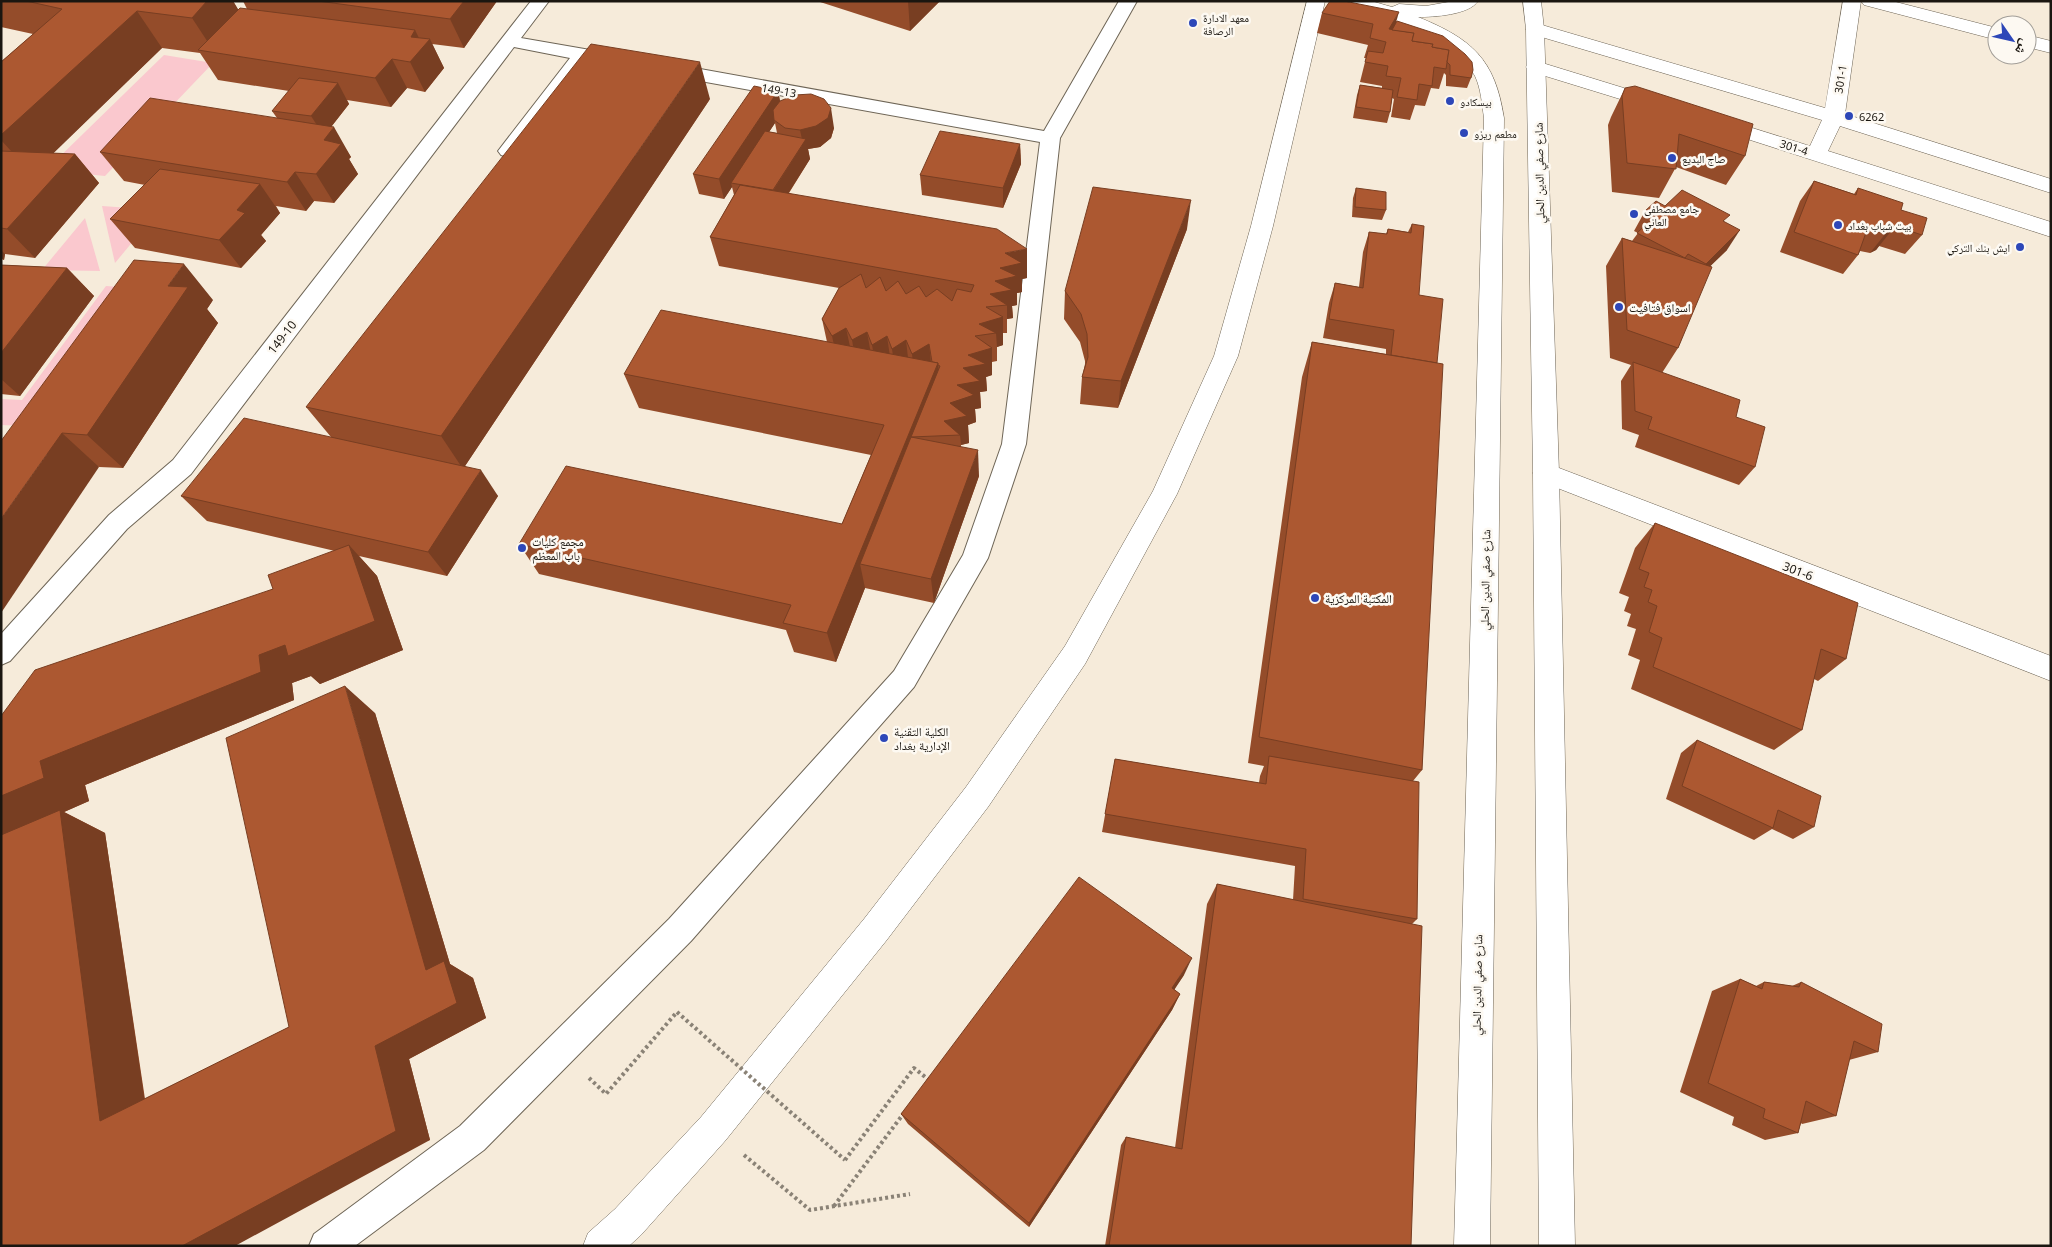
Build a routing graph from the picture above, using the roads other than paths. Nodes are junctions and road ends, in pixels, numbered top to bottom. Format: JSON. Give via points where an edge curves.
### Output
{"nodes":[{"id":1,"x":540,"y":1,"type":"edge"},
{"id":2,"x":1128,"y":1,"type":"edge"},
{"id":3,"x":1316,"y":1,"type":"edge"},
{"id":4,"x":1469,"y":1,"type":"edge"},
{"id":5,"x":1532,"y":1,"type":"edge"},
{"id":6,"x":1852,"y":1,"type":"edge"},
{"id":7,"x":1870,"y":1,"type":"edge"},
{"id":8,"x":1353,"y":2,"type":"edge"},
{"id":9,"x":1535,"y":29,"type":"junction"},
{"id":10,"x":1987,"y":31,"type":"edge"},
{"id":11,"x":509,"y":41,"type":"junction"},
{"id":12,"x":2037,"y":44,"type":"edge"},
{"id":13,"x":2051,"y":48,"type":"edge"},
{"id":14,"x":582,"y":54,"type":"junction"},
{"id":15,"x":1536,"y":67,"type":"junction"},
{"id":16,"x":1834,"y":117,"type":"junction"},
{"id":17,"x":1050,"y":138,"type":"junction"},
{"id":18,"x":1816,"y":154,"type":"junction"},
{"id":19,"x":499,"y":163,"type":"edge"},
{"id":20,"x":2051,"y":186,"type":"edge"},
{"id":21,"x":2051,"y":230,"type":"edge"},
{"id":22,"x":1546,"y":474,"type":"junction"},
{"id":23,"x":1,"y":653,"type":"edge"},
{"id":24,"x":2051,"y":669,"type":"edge"},
{"id":25,"x":1564,"y":1242,"type":"edge"},
{"id":26,"x":326,"y":1246,"type":"edge"},
{"id":27,"x":602,"y":1246,"type":"edge"},
{"id":28,"x":1472,"y":1246,"type":"edge"}],
"edges":[{"from":1,"to":11,"type":"lane","name":"149-10"},
{"from":2,"to":17,"type":"lane"},
{"from":3,"to":27,"type":"street","via":[[1262,226],[1226,356],[1164,494],[1076,655],[977,797],[875,930],[713,1129]]},
{"from":4,"to":8,"type":"street","via":[[1439,11],[1415,12]]},
{"from":5,"to":9,"type":"street","name":"شارع صفي الدين الحلي"},
{"from":6,"to":16,"type":"street","name":"301-1"},
{"from":7,"to":10,"type":"street"},
{"from":8,"to":28,"type":"street","name":"شارع صفي الدين الحلي","via":[[1426,27],[1462,49],[1485,76],[1494,118]]},
{"from":9,"to":15,"type":"street","name":"شارع صفي الدين الحلي"},
{"from":9,"to":16,"type":"street"},
{"from":11,"to":14,"type":"lane","name":"149-13"},
{"from":11,"to":23,"type":"lane","name":"149-10","via":[[182,467],[118,522]]},
{"from":12,"to":13,"type":"street"},
{"from":14,"to":17,"type":"lane","name":"149-13"},
{"from":14,"to":19,"type":"lane"},
{"from":15,"to":18,"type":"street","name":"301-4"},
{"from":15,"to":22,"type":"street","name":"شارع صفي الدين الحلي"},
{"from":16,"to":18,"type":"street","name":"301-1"},
{"from":16,"to":20,"type":"street"},
{"from":17,"to":26,"type":"lane","via":[[1014,444],[975,558],[904,679],[680,930],[472,1138]]},
{"from":18,"to":21,"type":"street","name":"301-4"},
{"from":22,"to":24,"type":"street","name":"301-6"},
{"from":22,"to":25,"type":"street","name":"شارع صفي الدين الحلي"}]}
